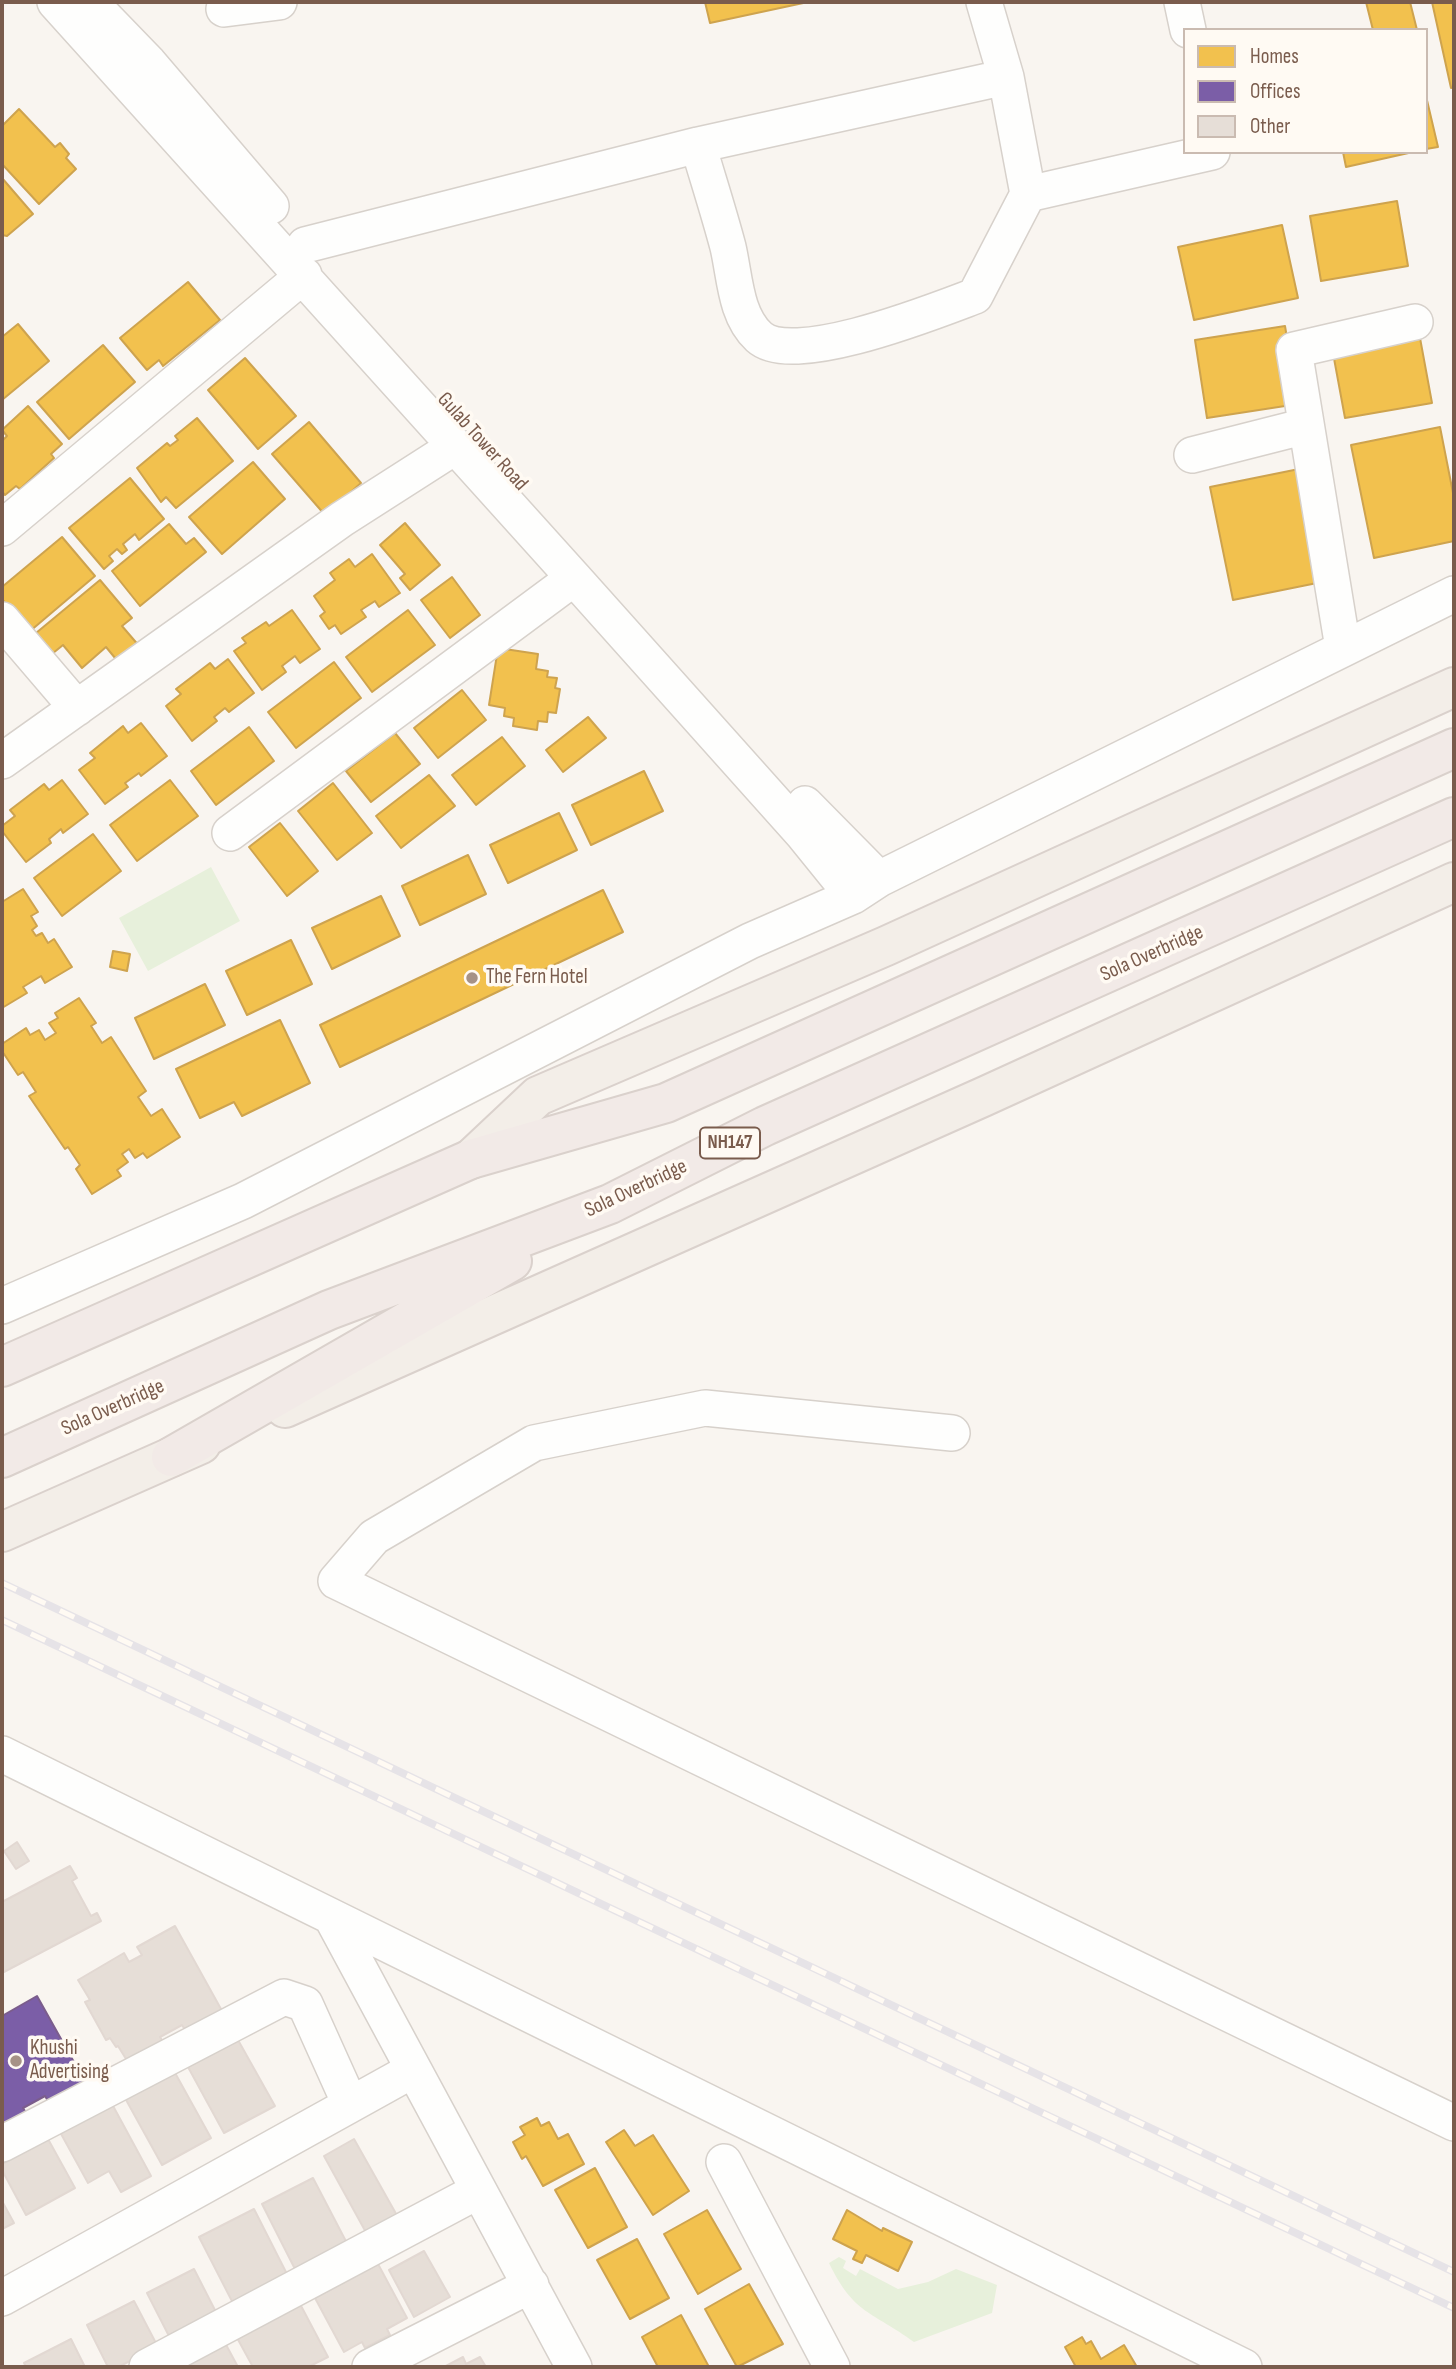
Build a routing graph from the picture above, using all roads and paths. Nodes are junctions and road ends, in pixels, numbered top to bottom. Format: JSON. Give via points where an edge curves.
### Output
{"nodes":[{"id":1,"x":55,"y":2,"type":"edge"},
{"id":2,"x":279,"y":2,"type":"edge"},
{"id":3,"x":984,"y":2,"type":"edge"},
{"id":4,"x":1182,"y":2,"type":"edge"},
{"id":5,"x":93,"y":3,"type":"edge"},
{"id":6,"x":224,"y":9,"type":"dead end"},
{"id":7,"x":1188,"y":28,"type":"edge"},
{"id":8,"x":1006,"y":77,"type":"junction"},
{"id":9,"x":698,"y":145,"type":"junction"},
{"id":10,"x":1215,"y":162,"type":"edge"},
{"id":11,"x":1028,"y":194,"type":"junction"},
{"id":12,"x":304,"y":260,"type":"junction"},
{"id":13,"x":1415,"y":322,"type":"dead end"},
{"id":14,"x":1306,"y":426,"type":"junction"},
{"id":15,"x":456,"y":446,"type":"junction"},
{"id":16,"x":1192,"y":455,"type":"dead end"},
{"id":17,"x":2,"y":528,"type":"edge"},
{"id":18,"x":574,"y":578,"type":"junction"},
{"id":19,"x":1454,"y":594,"type":"edge"},
{"id":20,"x":2,"y":620,"type":"edge"},
{"id":21,"x":1343,"y":648,"type":"junction"},
{"id":22,"x":1454,"y":687,"type":"edge"},
{"id":23,"x":77,"y":708,"type":"junction"},
{"id":24,"x":1454,"y":748,"type":"edge"},
{"id":25,"x":2,"y":761,"type":"edge"},
{"id":26,"x":1454,"y":817,"type":"edge"},
{"id":27,"x":230,"y":833,"type":"dead end"},
{"id":28,"x":1454,"y":882,"type":"edge"},
{"id":29,"x":866,"y":888,"type":"junction"},
{"id":30,"x":471,"y":1160,"type":"junction"},
{"id":31,"x":610,"y":1204,"type":"junction"},
{"id":32,"x":2,"y":1306,"type":"edge"},
{"id":33,"x":2,"y":1367,"type":"edge"},
{"id":34,"x":952,"y":1433,"type":"dead end"},
{"id":35,"x":171,"y":1457,"type":"junction"},
{"id":36,"x":2,"y":1458,"type":"edge"},
{"id":37,"x":2,"y":1532,"type":"edge"},
{"id":38,"x":2,"y":1754,"type":"edge"},
{"id":39,"x":331,"y":1918,"type":"junction"},
{"id":40,"x":413,"y":2070,"type":"junction"},
{"id":41,"x":350,"y":2104,"type":"junction"},
{"id":42,"x":1454,"y":2123,"type":"edge"},
{"id":43,"x":2,"y":2144,"type":"edge"},
{"id":44,"x":724,"y":2162,"type":"dead end"},
{"id":45,"x":478,"y":2191,"type":"junction"},
{"id":46,"x":531,"y":2285,"type":"junction"},
{"id":47,"x":2,"y":2298,"type":"edge"},
{"id":48,"x":147,"y":2367,"type":"edge"},
{"id":49,"x":370,"y":2367,"type":"edge"},
{"id":50,"x":574,"y":2367,"type":"edge"},
{"id":51,"x":832,"y":2367,"type":"edge"},
{"id":52,"x":1244,"y":2367,"type":"edge"}],
"edges":[{"from":1,"to":12,"type":"street"},
{"from":2,"to":6,"type":"street"},
{"from":3,"to":8,"type":"street"},
{"from":4,"to":7,"type":"street"},
{"from":5,"to":12,"type":"street","name":"Gulab Tower Road","via":[[149,63]]},
{"from":8,"to":9,"type":"street"},
{"from":8,"to":11,"type":"street"},
{"from":9,"to":11,"type":"street","via":[[738,300],[751,327],[773,345],[833,341],[909,321],[975,296]]},
{"from":9,"to":12,"type":"street"},
{"from":10,"to":11,"type":"street"},
{"from":12,"to":15,"type":"street"},
{"from":12,"to":17,"type":"street"},
{"from":12,"to":29,"type":"street","name":"Gulab Tower Road","via":[[818,818]]},
{"from":13,"to":14,"type":"street","via":[[1294,350]]},
{"from":14,"to":16,"type":"street"},
{"from":14,"to":21,"type":"street"},
{"from":15,"to":18,"type":"street"},
{"from":15,"to":23,"type":"street","via":[[342,519]]},
{"from":18,"to":27,"type":"street"},
{"from":18,"to":29,"type":"street","via":[[802,833]]},
{"from":19,"to":21,"type":"street"},
{"from":20,"to":23,"type":"street"},
{"from":21,"to":29,"type":"street"},
{"from":22,"to":30,"type":"main road","via":[[886,946],[538,1096]]},
{"from":23,"to":25,"type":"street"},
{"from":24,"to":30,"type":"highway","via":[[666,1102]]},
{"from":26,"to":31,"type":"highway","name":"Sola Overbridge","number":"NH147","via":[[765,1126]]},
{"from":28,"to":35,"type":"main road","via":[[983,1097]]},
{"from":29,"to":32,"type":"street","via":[[750,941],[243,1201]]},
{"from":30,"to":33,"type":"highway"},
{"from":31,"to":35,"type":"highway"},
{"from":31,"to":36,"type":"highway","name":"Sola Overbridge","number":"NH147","via":[[329,1310]]},
{"from":34,"to":42,"type":"street","via":[[705,1408],[534,1443],[374,1536],[336,1581]]},
{"from":35,"to":37,"type":"main road"},
{"from":38,"to":39,"type":"street"},
{"from":39,"to":40,"type":"street"},
{"from":39,"to":52,"type":"street"},
{"from":40,"to":41,"type":"street"},
{"from":40,"to":45,"type":"street"},
{"from":41,"to":43,"type":"street","via":[[305,2004],[284,1997]]},
{"from":41,"to":47,"type":"street"},
{"from":44,"to":51,"type":"street"},
{"from":45,"to":46,"type":"street"},
{"from":45,"to":48,"type":"street"},
{"from":46,"to":49,"type":"street"},
{"from":46,"to":50,"type":"street"}]}
